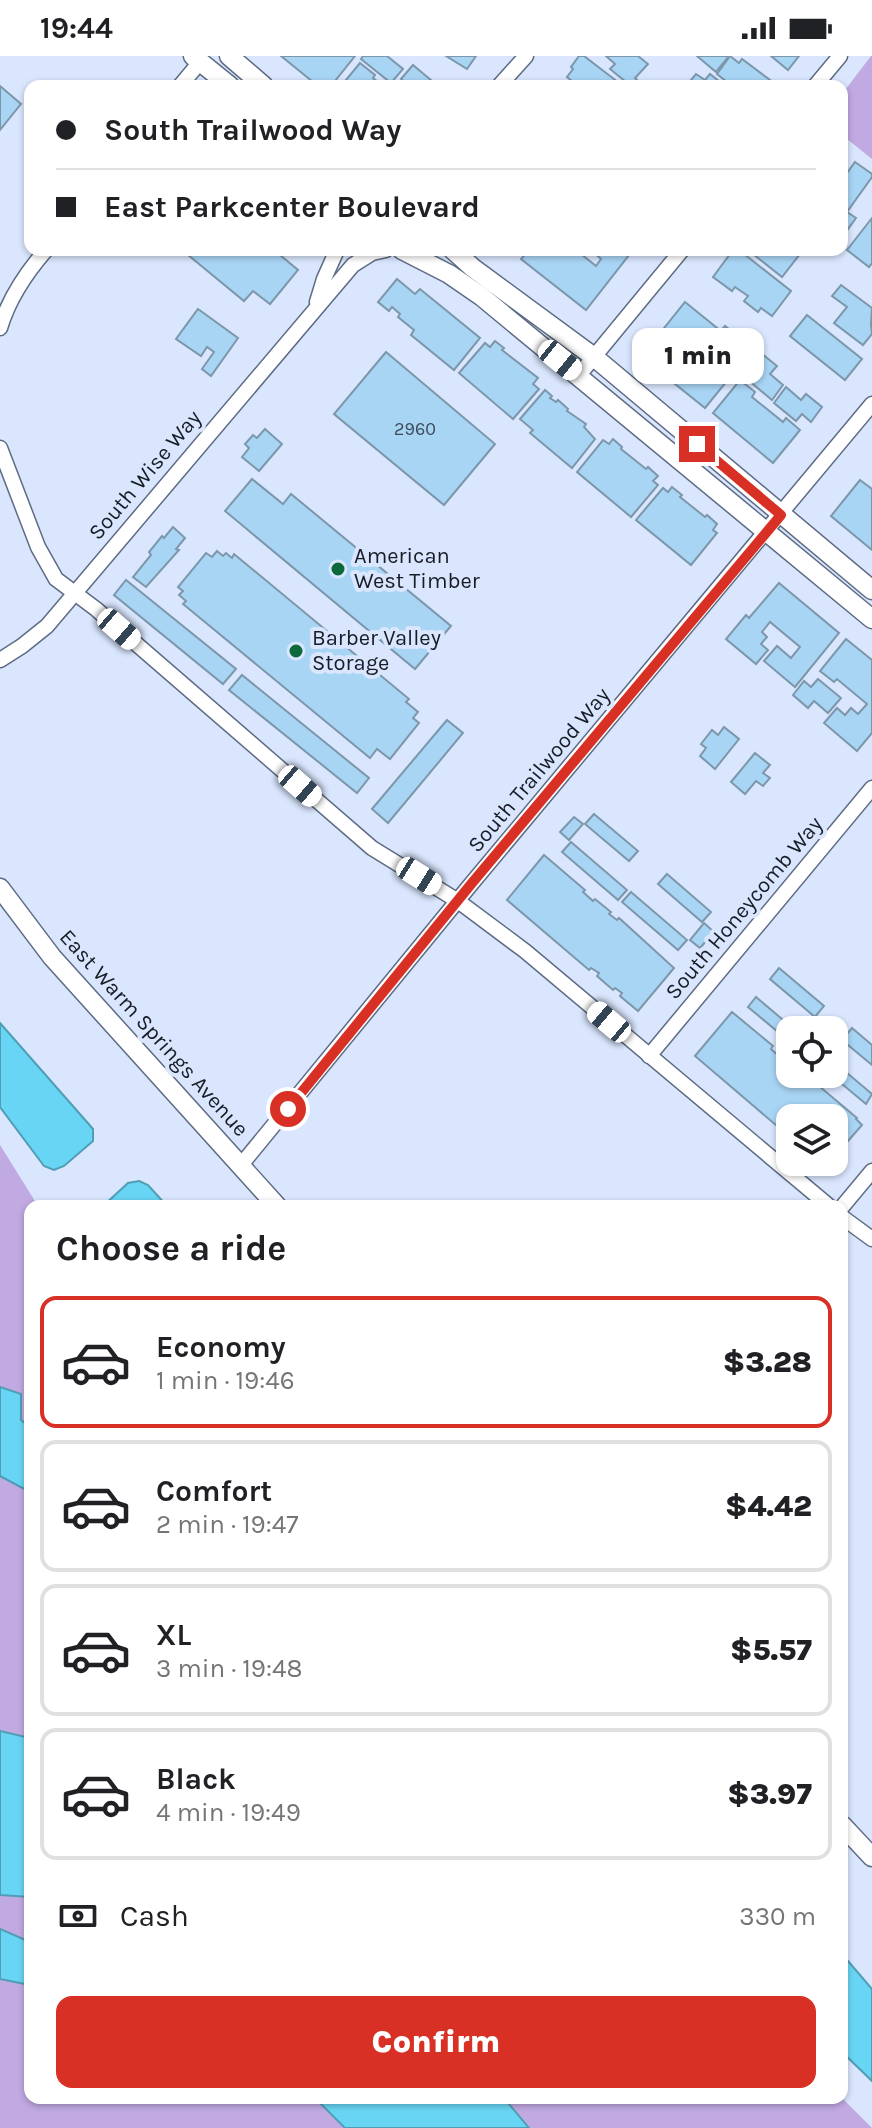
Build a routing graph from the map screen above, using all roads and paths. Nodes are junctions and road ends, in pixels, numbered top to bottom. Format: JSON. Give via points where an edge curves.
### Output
{"nodes":[{"id":1,"x":229,"y":56,"type":"edge"},
{"id":2,"x":526,"y":56,"type":"edge"},
{"id":3,"x":840,"y":56,"type":"edge"},
{"id":4,"x":196,"y":59,"type":"edge"},
{"id":5,"x":184,"y":80,"type":"edge"},
{"id":6,"x":222,"y":80,"type":"edge"},
{"id":7,"x":257,"y":80,"type":"edge"},
{"id":8,"x":504,"y":80,"type":"edge"},
{"id":9,"x":820,"y":80,"type":"edge"},
{"id":10,"x":41,"y":256,"type":"edge"},
{"id":11,"x":334,"y":256,"type":"edge"},
{"id":12,"x":367,"y":256,"type":"edge"},
{"id":13,"x":413,"y":256,"type":"edge"},
{"id":14,"x":460,"y":256,"type":"edge"},
{"id":15,"x":677,"y":256,"type":"edge"},
{"id":16,"x":314,"y":308,"type":"junction"},
{"id":17,"x":0,"y":328,"type":"edge"},
{"id":18,"x":594,"y":357,"type":"junction"},
{"id":19,"x":579,"y":375,"type":"junction"},
{"id":20,"x":872,"y":404,"type":"edge"},
{"id":21,"x":0,"y":448,"type":"edge"},
{"id":22,"x":781,"y":515,"type":"junction"},
{"id":23,"x":766,"y":532,"type":"junction"},
{"id":24,"x":872,"y":590,"type":"edge"},
{"id":25,"x":74,"y":593,"type":"junction"},
{"id":26,"x":872,"y":619,"type":"edge"},
{"id":27,"x":0,"y":660,"type":"edge"},
{"id":28,"x":872,"y":788,"type":"edge"},
{"id":29,"x":0,"y":888,"type":"edge"},
{"id":30,"x":458,"y":901,"type":"junction"},
{"id":31,"x":649,"y":1056,"type":"junction"},
{"id":32,"x":241,"y":1165,"type":"junction"},
{"id":33,"x":872,"y":1171,"type":"edge"},
{"id":34,"x":272,"y":1200,"type":"edge"},
{"id":35,"x":822,"y":1200,"type":"edge"},
{"id":36,"x":848,"y":1200,"type":"edge"},
{"id":37,"x":848,"y":1221,"type":"edge"},
{"id":38,"x":872,"y":1239,"type":"edge"},
{"id":39,"x":848,"y":1831,"type":"edge"},
{"id":40,"x":872,"y":1857,"type":"edge"}],
"edges":[{"from":1,"to":7,"type":"street"},
{"from":2,"to":8,"type":"street"},
{"from":3,"to":9,"type":"street"},
{"from":4,"to":5,"type":"street"},
{"from":4,"to":6,"type":"street"},
{"from":10,"to":17,"type":"street","via":[[12,298]]},
{"from":11,"to":16,"type":"street","name":"South Wise Way"},
{"from":12,"to":16,"type":"street","name":"South Wise Way"},
{"from":13,"to":19,"type":"street","via":[[468,286]]},
{"from":14,"to":18,"type":"street"},
{"from":15,"to":18,"type":"street"},
{"from":16,"to":25,"type":"street","name":"South Wise Way"},
{"from":18,"to":19,"type":"street"},
{"from":18,"to":22,"type":"street"},
{"from":19,"to":23,"type":"street"},
{"from":20,"to":22,"type":"street","name":"South Trailwood Way"},
{"from":21,"to":25,"type":"street","via":[[38,547],[56,579]]},
{"from":22,"to":23,"type":"street","name":"South Trailwood Way"},
{"from":22,"to":24,"type":"street"},
{"from":23,"to":26,"type":"street"},
{"from":23,"to":30,"type":"street","name":"South Trailwood Way"},
{"from":25,"to":27,"type":"street","name":"South Wise Way","via":[[47,626]]},
{"from":25,"to":30,"type":"street","via":[[372,848]]},
{"from":28,"to":31,"type":"street","name":"South Honeycomb Way"},
{"from":29,"to":32,"type":"street","name":"East Warm Springs Avenue","via":[[52,957]]},
{"from":30,"to":31,"type":"street"},
{"from":30,"to":32,"type":"street","name":"South Trailwood Way"},
{"from":31,"to":35,"type":"street"},
{"from":32,"to":34,"type":"street","name":"East Warm Springs Avenue"},
{"from":33,"to":36,"type":"street"},
{"from":37,"to":38,"type":"street"},
{"from":39,"to":40,"type":"street"}]}
